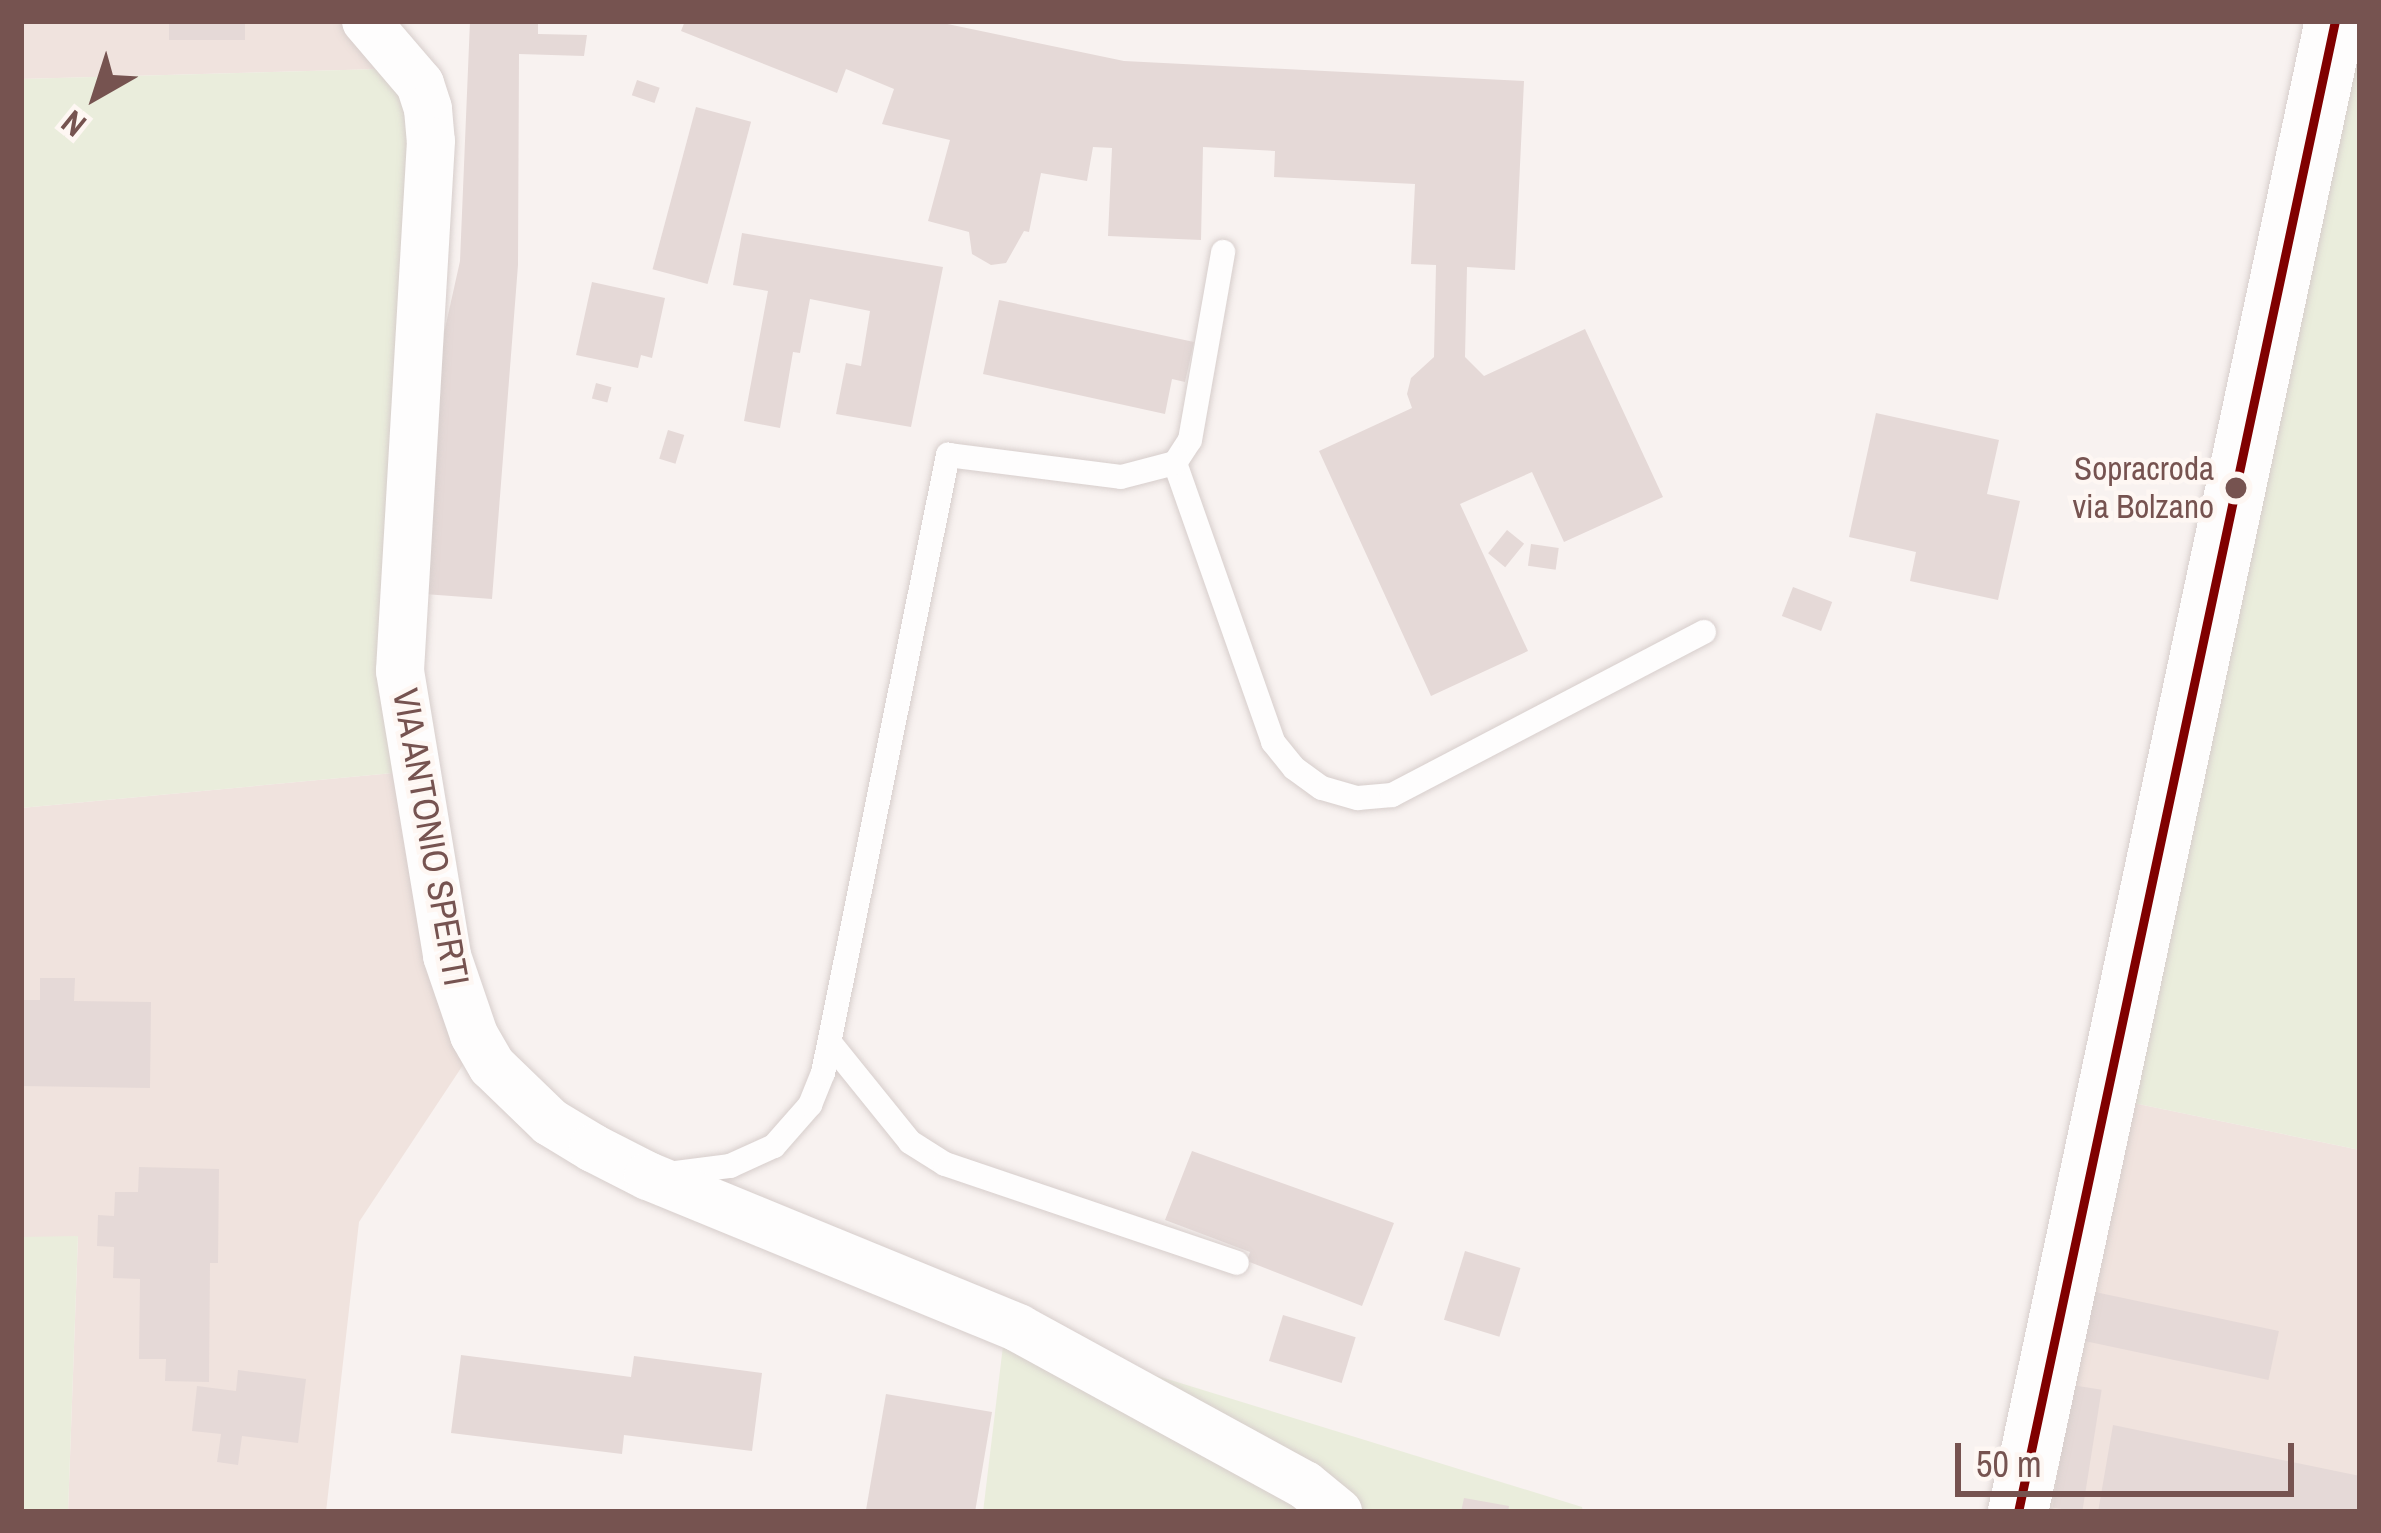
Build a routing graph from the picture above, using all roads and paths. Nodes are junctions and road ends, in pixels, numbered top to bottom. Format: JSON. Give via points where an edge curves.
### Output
{"nodes":[{"id":1,"x":366,"y":21,"type":"edge"},
{"id":2,"x":2336,"y":21,"type":"edge"},
{"id":3,"x":1223,"y":252,"type":"dead end"},
{"id":4,"x":1175,"y":463,"type":"junction"},
{"id":5,"x":1704,"y":632,"type":"dead end"},
{"id":6,"x":831,"y":1044,"type":"junction"},
{"id":7,"x":648,"y":1176,"type":"junction"},
{"id":8,"x":1238,"y":1263,"type":"dead end"},
{"id":9,"x":1337,"y":1512,"type":"edge"},
{"id":10,"x":2018,"y":1512,"type":"edge"}],
"edges":[{"from":1,"to":7,"type":"street","name":"VIA ANTONIO SPERTI","via":[[420,84],[431,140],[400,670],[447,956],[474,1035],[518,1096]]},
{"from":2,"to":10,"type":"street"},
{"from":3,"to":4,"type":"lane","via":[[1190,440]]},
{"from":4,"to":5,"type":"lane","via":[[1273,742],[1322,788],[1358,798],[1392,795]]},
{"from":4,"to":6,"type":"lane","via":[[1121,477],[948,455]]},
{"from":6,"to":7,"type":"lane","via":[[810,1105],[774,1145],[730,1166]]},
{"from":6,"to":8,"type":"lane","via":[[910,1142],[945,1164]]},
{"from":7,"to":9,"type":"street","name":"VIA ANTONIO SPERTI","via":[[1018,1328],[1305,1485]]}]}
